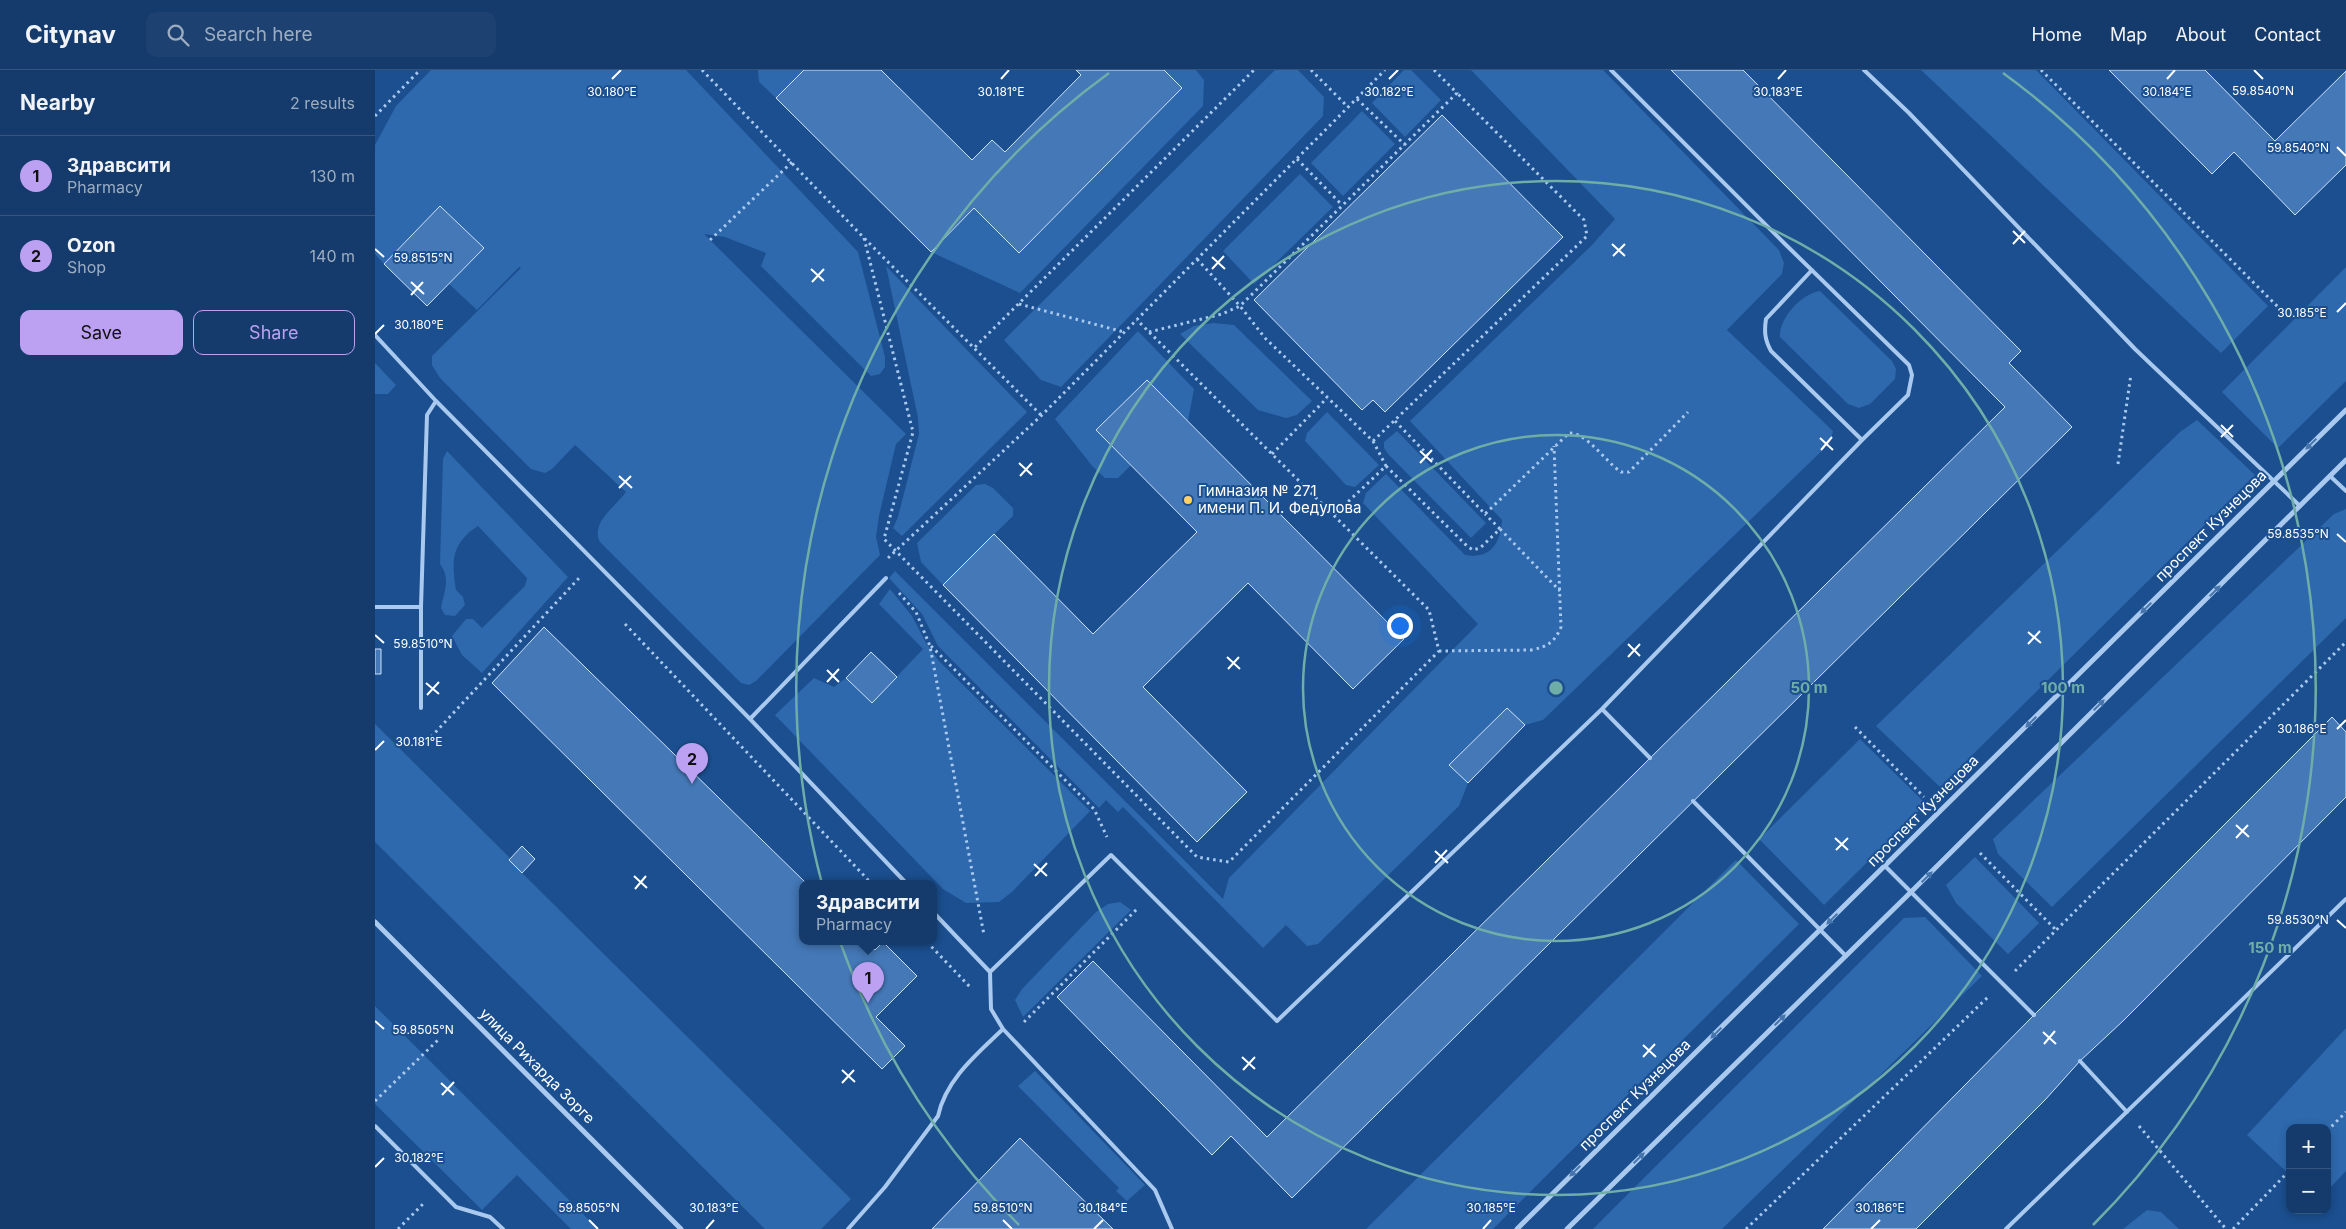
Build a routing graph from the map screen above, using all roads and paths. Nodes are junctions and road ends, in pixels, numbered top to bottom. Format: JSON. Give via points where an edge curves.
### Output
{"nodes":[{"id":1,"x":420,"y":70,"type":"edge"},
{"id":2,"x":702,"y":70,"type":"edge"},
{"id":3,"x":1254,"y":70,"type":"edge"},
{"id":4,"x":1311,"y":70,"type":"edge"},
{"id":5,"x":1385,"y":70,"type":"edge"},
{"id":6,"x":1434,"y":70,"type":"edge"},
{"id":7,"x":1611,"y":70,"type":"edge"},
{"id":8,"x":1864,"y":70,"type":"edge"},
{"id":9,"x":2041,"y":70,"type":"edge"},
{"id":10,"x":1457,"y":93,"type":"junction"},
{"id":11,"x":1357,"y":99,"type":"junction"},
{"id":12,"x":1348,"y":108,"type":"junction"},
{"id":13,"x":375,"y":116,"type":"edge"},
{"id":14,"x":1405,"y":144,"type":"junction"},
{"id":15,"x":1297,"y":159,"type":"junction"},
{"id":16,"x":792,"y":162,"type":"junction"},
{"id":17,"x":1342,"y":206,"type":"junction"},
{"id":18,"x":864,"y":238,"type":"junction"},
{"id":19,"x":711,"y":240,"type":"dead end"},
{"id":20,"x":1197,"y":259,"type":"junction"},
{"id":21,"x":1812,"y":270,"type":"junction"},
{"id":22,"x":1019,"y":304,"type":"junction"},
{"id":23,"x":1240,"y":306,"type":"junction"},
{"id":24,"x":2278,"y":307,"type":"dead end"},
{"id":25,"x":1137,"y":320,"type":"junction"},
{"id":26,"x":1124,"y":332,"type":"junction"},
{"id":27,"x":1149,"y":332,"type":"junction"},
{"id":28,"x":375,"y":334,"type":"edge"},
{"id":29,"x":975,"y":347,"type":"junction"},
{"id":30,"x":2135,"y":348,"type":"junction"},
{"id":31,"x":1327,"y":398,"type":"junction"},
{"id":32,"x":436,"y":401,"type":"junction"},
{"id":33,"x":2346,"y":410,"type":"edge"},
{"id":34,"x":1688,"y":412,"type":"dead end"},
{"id":35,"x":1042,"y":415,"type":"junction"},
{"id":36,"x":1395,"y":421,"type":"junction"},
{"id":37,"x":1862,"y":440,"type":"junction"},
{"id":38,"x":1373,"y":441,"type":"junction"},
{"id":39,"x":1554,"y":446,"type":"junction"},
{"id":40,"x":1272,"y":454,"type":"junction"},
{"id":41,"x":2346,"y":460,"type":"edge"},
{"id":42,"x":2118,"y":464,"type":"dead end"},
{"id":43,"x":1385,"y":466,"type":"junction"},
{"id":44,"x":2330,"y":476,"type":"junction"},
{"id":45,"x":2274,"y":481,"type":"junction"},
{"id":46,"x":2346,"y":491,"type":"edge"},
{"id":47,"x":2300,"y":506,"type":"junction"},
{"id":48,"x":1485,"y":514,"type":"junction"},
{"id":49,"x":1334,"y":515,"type":"junction"},
{"id":50,"x":1500,"y":529,"type":"junction"},
{"id":51,"x":896,"y":551,"type":"junction"},
{"id":52,"x":580,"y":577,"type":"dead end"},
{"id":53,"x":886,"y":578,"type":"junction"},
{"id":54,"x":1560,"y":591,"type":"junction"},
{"id":55,"x":375,"y":607,"type":"edge"},
{"id":56,"x":421,"y":607,"type":"junction"},
{"id":57,"x":2346,"y":642,"type":"edge"},
{"id":58,"x":930,"y":646,"type":"junction"},
{"id":59,"x":1439,"y":651,"type":"junction"},
{"id":60,"x":421,"y":708,"type":"dead end"},
{"id":61,"x":1602,"y":709,"type":"junction"},
{"id":62,"x":750,"y":719,"type":"junction"},
{"id":63,"x":1855,"y":727,"type":"dead end"},
{"id":64,"x":431,"y":737,"type":"dead end"},
{"id":65,"x":1650,"y":758,"type":"dead end"},
{"id":66,"x":1924,"y":797,"type":"dead end"},
{"id":67,"x":1693,"y":801,"type":"dead end"},
{"id":68,"x":1980,"y":854,"type":"dead end"},
{"id":69,"x":1111,"y":855,"type":"junction"},
{"id":70,"x":1886,"y":866,"type":"junction"},
{"id":71,"x":903,"y":880,"type":"edge"},
{"id":72,"x":1911,"y":892,"type":"junction"},
{"id":73,"x":1151,"y":894,"type":"junction"},
{"id":74,"x":2346,"y":898,"type":"edge"},
{"id":75,"x":937,"y":916,"type":"edge"},
{"id":76,"x":375,"y":922,"type":"edge"},
{"id":77,"x":1820,"y":930,"type":"junction"},
{"id":78,"x":2057,"y":931,"type":"junction"},
{"id":79,"x":930,"y":945,"type":"edge"},
{"id":80,"x":1845,"y":956,"type":"junction"},
{"id":81,"x":990,"y":972,"type":"junction"},
{"id":82,"x":2002,"y":983,"type":"junction"},
{"id":83,"x":991,"y":1009,"type":"junction"},
{"id":84,"x":2034,"y":1014,"type":"dead end"},
{"id":85,"x":1003,"y":1028,"type":"junction"},
{"id":86,"x":1009,"y":1036,"type":"junction"},
{"id":87,"x":439,"y":1039,"type":"dead end"},
{"id":88,"x":2080,"y":1061,"type":"dead end"},
{"id":89,"x":375,"y":1102,"type":"edge"},
{"id":90,"x":2127,"y":1112,"type":"junction"},
{"id":91,"x":2346,"y":1112,"type":"edge"},
{"id":92,"x":375,"y":1126,"type":"edge"},
{"id":93,"x":2331,"y":1128,"type":"edge"},
{"id":94,"x":2286,"y":1174,"type":"edge"},
{"id":95,"x":438,"y":1189,"type":"junction"},
{"id":96,"x":398,"y":1229,"type":"edge"},
{"id":97,"x":503,"y":1229,"type":"edge"},
{"id":98,"x":681,"y":1229,"type":"edge"},
{"id":99,"x":848,"y":1229,"type":"edge"},
{"id":100,"x":1172,"y":1229,"type":"edge"},
{"id":101,"x":1517,"y":1229,"type":"edge"},
{"id":102,"x":1567,"y":1229,"type":"edge"},
{"id":103,"x":1746,"y":1229,"type":"edge"},
{"id":104,"x":2006,"y":1229,"type":"edge"},
{"id":105,"x":2226,"y":1229,"type":"edge"},
{"id":106,"x":2233,"y":1229,"type":"edge"}],
"edges":[{"from":1,"to":13,"type":"path"},
{"from":2,"to":16,"type":"path"},
{"from":3,"to":22,"type":"path"},
{"from":4,"to":12,"type":"path"},
{"from":5,"to":11,"type":"path"},
{"from":6,"to":10,"type":"path"},
{"from":7,"to":21,"type":"lane"},
{"from":8,"to":30,"type":"lane"},
{"from":9,"to":24,"type":"path"},
{"from":10,"to":14,"type":"path"},
{"from":10,"to":36,"type":"path","via":[[1584,220],[1587,236]]},
{"from":11,"to":12,"type":"path"},
{"from":11,"to":14,"type":"path"},
{"from":12,"to":15,"type":"path"},
{"from":14,"to":17,"type":"path"},
{"from":15,"to":17,"type":"path"},
{"from":15,"to":20,"type":"path"},
{"from":16,"to":18,"type":"path"},
{"from":16,"to":19,"type":"path"},
{"from":17,"to":23,"type":"path"},
{"from":18,"to":29,"type":"path"},
{"from":18,"to":51,"type":"path","via":[[913,432],[884,539]]},
{"from":20,"to":23,"type":"path"},
{"from":20,"to":25,"type":"path"},
{"from":21,"to":37,"type":"lane","via":[[1766,319],[1766,341],[1771,350]]},
{"from":21,"to":37,"type":"lane","via":[[1909,365],[1912,375],[1908,395]]},
{"from":22,"to":26,"type":"path"},
{"from":22,"to":29,"type":"path"},
{"from":23,"to":27,"type":"path","via":[[1222,314]]},
{"from":23,"to":31,"type":"path","via":[[1265,338]]},
{"from":25,"to":26,"type":"path"},
{"from":25,"to":27,"type":"path"},
{"from":26,"to":35,"type":"path"},
{"from":27,"to":40,"type":"path"},
{"from":28,"to":32,"type":"lane"},
{"from":29,"to":35,"type":"path"},
{"from":30,"to":42,"type":"path"},
{"from":30,"to":45,"type":"lane"},
{"from":31,"to":38,"type":"path"},
{"from":31,"to":40,"type":"path"},
{"from":32,"to":56,"type":"lane","via":[[427,415]]},
{"from":32,"to":62,"type":"lane"},
{"from":33,"to":45,"type":"street","name":"проспект Кузнецова","one_way":true},
{"from":34,"to":39,"type":"path","via":[[1629,472],[1621,472],[1612,466],[1575,432]]},
{"from":35,"to":51,"type":"path"},
{"from":36,"to":38,"type":"path"},
{"from":36,"to":48,"type":"path"},
{"from":37,"to":61,"type":"lane"},
{"from":38,"to":43,"type":"path"},
{"from":39,"to":48,"type":"path"},
{"from":39,"to":54,"type":"path"},
{"from":40,"to":49,"type":"path"},
{"from":41,"to":44,"type":"street"},
{"from":43,"to":49,"type":"path"},
{"from":43,"to":50,"type":"path","via":[[1473,550],[1480,548]]},
{"from":44,"to":46,"type":"lane"},
{"from":44,"to":47,"type":"street"},
{"from":45,"to":47,"type":"lane"},
{"from":45,"to":70,"type":"street","name":"проспект Кузнецова","one_way":true},
{"from":72,"to":47,"type":"street","one_way":true},
{"from":48,"to":50,"type":"path"},
{"from":49,"to":59,"type":"path","via":[[1429,610]]},
{"from":50,"to":54,"type":"path"},
{"from":51,"to":53,"type":"path","via":[[886,561]]},
{"from":51,"to":59,"type":"path","via":[[1197,857],[1229,862]]},
{"from":52,"to":64,"type":"path"},
{"from":53,"to":58,"type":"path","via":[[916,612]]},
{"from":53,"to":62,"type":"lane"},
{"from":54,"to":59,"type":"path","via":[[1561,627],[1557,638],[1545,648]]},
{"from":55,"to":56,"type":"lane"},
{"from":56,"to":60,"type":"lane"},
{"from":57,"to":78,"type":"path"},
{"from":58,"to":69,"type":"path","via":[[1094,809],[1108,839]]},
{"from":58,"to":81,"type":"path"},
{"from":61,"to":65,"type":"lane"},
{"from":61,"to":73,"type":"lane","via":[[1277,1021]]},
{"from":62,"to":71,"type":"lane"},
{"from":63,"to":66,"type":"path"},
{"from":67,"to":77,"type":"lane"},
{"from":68,"to":78,"type":"path"},
{"from":69,"to":73,"type":"lane"},
{"from":69,"to":81,"type":"lane"},
{"from":70,"to":72,"type":"lane"},
{"from":70,"to":77,"type":"street","name":"проспект Кузнецова","one_way":true},
{"from":72,"to":80,"type":"street"},
{"from":72,"to":82,"type":"lane"},
{"from":73,"to":86,"type":"path"},
{"from":74,"to":90,"type":"lane"},
{"from":75,"to":81,"type":"lane"},
{"from":76,"to":98,"type":"street","name":"улица Рихарда Зорге"},
{"from":77,"to":80,"type":"lane"},
{"from":77,"to":101,"type":"street","name":"проспект Кузнецова","one_way":true},
{"from":78,"to":82,"type":"path"},
{"from":79,"to":83,"type":"path"},
{"from":102,"to":80,"type":"street","one_way":true},
{"from":81,"to":83,"type":"lane"},
{"from":82,"to":84,"type":"lane"},
{"from":82,"to":103,"type":"path"},
{"from":83,"to":85,"type":"lane"},
{"from":85,"to":86,"type":"lane"},
{"from":85,"to":99,"type":"lane","via":[[959,1071],[938,1116],[885,1187]]},
{"from":86,"to":100,"type":"lane","via":[[1155,1190]]},
{"from":87,"to":89,"type":"path"},
{"from":88,"to":90,"type":"lane"},
{"from":90,"to":104,"type":"lane"},
{"from":90,"to":105,"type":"path"},
{"from":91,"to":93,"type":"path"},
{"from":92,"to":95,"type":"lane"},
{"from":94,"to":106,"type":"path"},
{"from":95,"to":96,"type":"path"},
{"from":95,"to":97,"type":"lane","via":[[456,1208],[490,1217]]}]}
